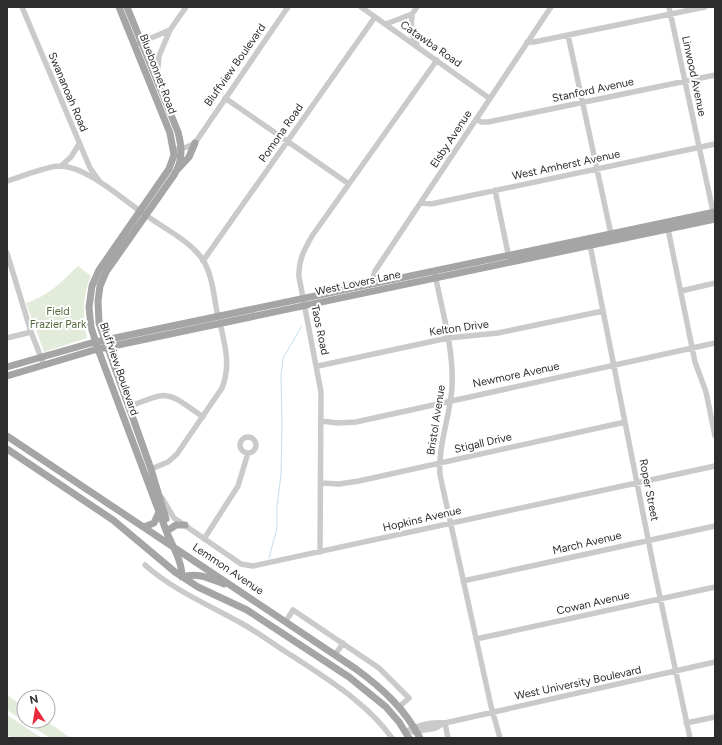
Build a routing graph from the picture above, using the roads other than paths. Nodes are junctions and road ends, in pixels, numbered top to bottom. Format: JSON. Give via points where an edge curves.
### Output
{"nodes":[{"id":1,"x":22,"y":7,"type":"edge"},
{"id":2,"x":119,"y":7,"type":"edge"},
{"id":3,"x":127,"y":7,"type":"edge"},
{"id":4,"x":186,"y":7,"type":"edge"},
{"id":5,"x":288,"y":7,"type":"edge"},
{"id":6,"x":361,"y":7,"type":"edge"},
{"id":7,"x":417,"y":7,"type":"edge"},
{"id":8,"x":551,"y":7,"type":"edge"},
{"id":9,"x":669,"y":7,"type":"edge"},
{"id":10,"x":705,"y":7,"type":"edge"},
{"id":11,"x":412,"y":14,"type":"junction"},
{"id":12,"x":671,"y":14,"type":"junction"},
{"id":13,"x":375,"y":17,"type":"junction"},
{"id":14,"x":386,"y":24,"type":"junction"},
{"id":15,"x":170,"y":30,"type":"junction"},
{"id":16,"x":568,"y":35,"type":"junction"},
{"id":17,"x":157,"y":36,"type":"junction"},
{"id":18,"x":527,"y":42,"type":"junction"},
{"id":19,"x":138,"y":44,"type":"junction"},
{"id":20,"x":162,"y":46,"type":"junction"},
{"id":21,"x":421,"y":50,"type":"junction"},
{"id":22,"x":436,"y":60,"type":"junction"},
{"id":23,"x":715,"y":75,"type":"edge"},
{"id":24,"x":685,"y":81,"type":"junction"},
{"id":25,"x":158,"y":84,"type":"junction"},
{"id":26,"x":225,"y":98,"type":"junction"},
{"id":27,"x":490,"y":98,"type":"junction"},
{"id":28,"x":583,"y":102,"type":"junction"},
{"id":29,"x":476,"y":119,"type":"junction"},
{"id":30,"x":287,"y":141,"type":"junction"},
{"id":31,"x":195,"y":143,"type":"junction"},
{"id":32,"x":80,"y":144,"type":"junction"},
{"id":33,"x":715,"y":144,"type":"edge"},
{"id":34,"x":699,"y":148,"type":"junction"},
{"id":35,"x":177,"y":149,"type":"junction"},
{"id":36,"x":61,"y":166,"type":"junction"},
{"id":37,"x":597,"y":169,"type":"junction"},
{"id":38,"x":177,"y":171,"type":"junction"},
{"id":39,"x":7,"y":181,"type":"edge"},
{"id":40,"x":100,"y":182,"type":"junction"},
{"id":41,"x":348,"y":184,"type":"junction"},
{"id":42,"x":495,"y":190,"type":"junction"},
{"id":43,"x":421,"y":202,"type":"junction"},
{"id":44,"x":145,"y":215,"type":"junction"},
{"id":45,"x":714,"y":216,"type":"edge"},
{"id":46,"x":668,"y":225,"type":"junction"},
{"id":47,"x":612,"y":237,"type":"junction"},
{"id":48,"x":590,"y":242,"type":"junction"},
{"id":49,"x":7,"y":253,"type":"edge"},
{"id":50,"x":509,"y":259,"type":"junction"},
{"id":51,"x":203,"y":261,"type":"junction"},
{"id":52,"x":435,"y":275,"type":"junction"},
{"id":53,"x":715,"y":283,"type":"edge"},
{"id":54,"x":374,"y":287,"type":"junction"},
{"id":55,"x":681,"y":291,"type":"junction"},
{"id":56,"x":304,"y":302,"type":"junction"},
{"id":57,"x":603,"y":311,"type":"junction"},
{"id":58,"x":219,"y":320,"type":"junction"},
{"id":59,"x":31,"y":332,"type":"junction"},
{"id":60,"x":7,"y":338,"type":"edge"},
{"id":61,"x":448,"y":338,"type":"junction"},
{"id":62,"x":715,"y":343,"type":"edge"},
{"id":63,"x":105,"y":344,"type":"junction"},
{"id":64,"x":97,"y":345,"type":"junction"},
{"id":65,"x":692,"y":348,"type":"junction"},
{"id":66,"x":40,"y":357,"type":"junction"},
{"id":67,"x":614,"y":364,"type":"junction"},
{"id":68,"x":44,"y":365,"type":"junction"},
{"id":69,"x":318,"y":366,"type":"junction"},
{"id":70,"x":7,"y":368,"type":"edge"},
{"id":71,"x":7,"y":376,"type":"edge"},
{"id":72,"x":450,"y":400,"type":"junction"},
{"id":73,"x":125,"y":408,"type":"junction"},
{"id":74,"x":203,"y":417,"type":"junction"},
{"id":75,"x":322,"y":421,"type":"junction"},
{"id":76,"x":625,"y":422,"type":"junction"},
{"id":77,"x":7,"y":436,"type":"edge"},
{"id":78,"x":715,"y":436,"type":"edge"},
{"id":79,"x":7,"y":449,"type":"edge"},
{"id":80,"x":248,"y":453,"type":"dead end"},
{"id":81,"x":43,"y":460,"type":"junction"},
{"id":82,"x":439,"y":463,"type":"junction"},
{"id":83,"x":715,"y":466,"type":"edge"},
{"id":84,"x":38,"y":469,"type":"junction"},
{"id":85,"x":148,"y":470,"type":"junction"},
{"id":86,"x":52,"y":478,"type":"junction"},
{"id":87,"x":637,"y":481,"type":"junction"},
{"id":88,"x":321,"y":483,"type":"junction"},
{"id":89,"x":87,"y":489,"type":"junction"},
{"id":90,"x":159,"y":493,"type":"junction"},
{"id":91,"x":159,"y":512,"type":"junction"},
{"id":92,"x":450,"y":523,"type":"junction"},
{"id":93,"x":185,"y":525,"type":"junction"},
{"id":94,"x":715,"y":526,"type":"edge"},
{"id":95,"x":144,"y":527,"type":"junction"},
{"id":96,"x":170,"y":529,"type":"junction"},
{"id":97,"x":204,"y":539,"type":"junction"},
{"id":98,"x":648,"y":540,"type":"junction"},
{"id":99,"x":174,"y":546,"type":"junction"},
{"id":100,"x":320,"y":552,"type":"junction"},
{"id":101,"x":145,"y":565,"type":"dead end"},
{"id":102,"x":182,"y":577,"type":"junction"},
{"id":103,"x":463,"y":581,"type":"junction"},
{"id":104,"x":715,"y":587,"type":"edge"},
{"id":105,"x":239,"y":591,"type":"junction"},
{"id":106,"x":661,"y":598,"type":"junction"},
{"id":107,"x":286,"y":622,"type":"junction"},
{"id":108,"x":280,"y":631,"type":"junction"},
{"id":109,"x":476,"y":639,"type":"junction"},
{"id":110,"x":343,"y":643,"type":"junction"},
{"id":111,"x":335,"y":655,"type":"junction"},
{"id":112,"x":715,"y":662,"type":"edge"},
{"id":113,"x":675,"y":672,"type":"junction"},
{"id":114,"x":400,"y":707,"type":"junction"},
{"id":115,"x":493,"y":712,"type":"junction"},
{"id":116,"x":715,"y":717,"type":"edge"},
{"id":117,"x":445,"y":723,"type":"junction"},
{"id":118,"x":686,"y":723,"type":"junction"},
{"id":119,"x":416,"y":732,"type":"edge"},
{"id":120,"x":407,"y":735,"type":"edge"},
{"id":121,"x":392,"y":738,"type":"edge"},
{"id":122,"x":448,"y":738,"type":"edge"},
{"id":123,"x":500,"y":738,"type":"edge"},
{"id":124,"x":690,"y":738,"type":"edge"}],
"edges":[{"from":1,"to":32,"type":"street","name":"Swananoah Road"},
{"from":2,"to":19,"type":"main road","name":"Bluebonnet Road"},
{"from":3,"to":19,"type":"main road","name":"Bluebonnet Road"},
{"from":4,"to":15,"type":"street"},
{"from":5,"to":26,"type":"street","name":"Bluffview Boulevard"},
{"from":6,"to":13,"type":"street","name":"Catawba Road"},
{"from":7,"to":11,"type":"street"},
{"from":8,"to":18,"type":"street","name":"Elsby Avenue"},
{"from":9,"to":12,"type":"street","name":"Linwood Avenue"},
{"from":10,"to":12,"type":"street"},
{"from":11,"to":14,"type":"street"},
{"from":11,"to":21,"type":"street","via":[[413,37]]},
{"from":12,"to":16,"type":"street"},
{"from":12,"to":24,"type":"street","name":"Linwood Avenue"},
{"from":13,"to":14,"type":"street","name":"Catawba Road"},
{"from":13,"to":30,"type":"street","name":"Pomona Road"},
{"from":14,"to":21,"type":"street","name":"Catawba Road"},
{"from":15,"to":17,"type":"street"},
{"from":15,"to":20,"type":"street"},
{"from":16,"to":18,"type":"street"},
{"from":16,"to":28,"type":"street"},
{"from":17,"to":19,"type":"street"},
{"from":17,"to":20,"type":"street"},
{"from":18,"to":27,"type":"street","name":"Elsby Avenue"},
{"from":19,"to":25,"type":"main road","name":"Bluebonnet Road"},
{"from":19,"to":35,"type":"main road","name":"Bluebonnet Road"},
{"from":20,"to":25,"type":"street","via":[[158,64]]},
{"from":21,"to":22,"type":"street","name":"Catawba Road"},
{"from":22,"to":27,"type":"street","name":"Catawba Road"},
{"from":22,"to":41,"type":"street","name":"Taos Road"},
{"from":23,"to":24,"type":"street","name":"Stanford Avenue"},
{"from":24,"to":28,"type":"street","name":"Stanford Avenue"},
{"from":24,"to":34,"type":"street","name":"Linwood Avenue"},
{"from":25,"to":35,"type":"main road","name":"Bluebonnet Road","via":[[178,132]]},
{"from":26,"to":30,"type":"street"},
{"from":26,"to":31,"type":"street","name":"Bluffview Boulevard"},
{"from":27,"to":29,"type":"street","name":"Elsby Avenue"},
{"from":28,"to":29,"type":"street","name":"Stanford Avenue","via":[[488,122]]},
{"from":28,"to":37,"type":"street"},
{"from":29,"to":43,"type":"street","name":"Elsby Avenue"},
{"from":30,"to":41,"type":"street"},
{"from":30,"to":51,"type":"street","name":"Pomona Road"},
{"from":31,"to":35,"type":"street"},
{"from":31,"to":38,"type":"main road","via":[[189,157]]},
{"from":32,"to":36,"type":"street"},
{"from":32,"to":40,"type":"street","name":"Swananoah Road","via":[[90,168]]},
{"from":33,"to":34,"type":"street","name":"West Amherst Avenue"},
{"from":34,"to":37,"type":"street","name":"West Amherst Avenue"},
{"from":34,"to":45,"type":"street","name":"Linwood Avenue"},
{"from":35,"to":38,"type":"main road","name":"Bluffview Boulevard"},
{"from":35,"to":44,"type":"main road","name":"Bluffview Boulevard","via":[[172,164]]},
{"from":36,"to":39,"type":"street"},
{"from":36,"to":40,"type":"street","via":[[84,173]]},
{"from":37,"to":42,"type":"street","name":"West Amherst Avenue"},
{"from":37,"to":47,"type":"street"},
{"from":38,"to":44,"type":"main road","name":"Bluffview Boulevard"},
{"from":40,"to":44,"type":"street"},
{"from":41,"to":56,"type":"street","name":"Taos Road","via":[[301,256],[298,270]]},
{"from":42,"to":43,"type":"street","name":"West Amherst Avenue","via":[[431,204]]},
{"from":42,"to":50,"type":"street"},
{"from":43,"to":54,"type":"street","name":"Elsby Avenue","via":[[375,271]]},
{"from":44,"to":51,"type":"street","via":[[191,248]]},
{"from":44,"to":63,"type":"main road","name":"Bluffview Boulevard","via":[[106,272],[100,286],[99,323]]},
{"from":44,"to":64,"type":"main road","name":"Bluffview Boulevard","via":[[103,264],[92,286],[89,316]]},
{"from":45,"to":46,"type":"main road","name":"West Lovers Lane"},
{"from":46,"to":47,"type":"main road","name":"West Lovers Lane"},
{"from":46,"to":55,"type":"street"},
{"from":47,"to":48,"type":"main road","name":"West Lovers Lane"},
{"from":48,"to":50,"type":"main road","name":"West Lovers Lane"},
{"from":48,"to":57,"type":"street","name":"Roper Street"},
{"from":49,"to":59,"type":"street"},
{"from":50,"to":52,"type":"main road","name":"West Lovers Lane"},
{"from":51,"to":58,"type":"street"},
{"from":52,"to":54,"type":"main road","name":"West Lovers Lane"},
{"from":52,"to":61,"type":"street","name":"Bristol Avenue"},
{"from":53,"to":55,"type":"street"},
{"from":54,"to":56,"type":"main road","name":"West Lovers Lane"},
{"from":55,"to":65,"type":"street"},
{"from":56,"to":58,"type":"main road","name":"West Lovers Lane"},
{"from":56,"to":69,"type":"street","name":"Taos Road"},
{"from":57,"to":61,"type":"street","name":"Kelton Drive","via":[[512,330]]},
{"from":57,"to":67,"type":"street","name":"Roper Street"},
{"from":58,"to":63,"type":"main road","name":"West Lovers Lane"},
{"from":58,"to":74,"type":"street","via":[[227,354],[227,371],[222,388]]},
{"from":59,"to":60,"type":"street"},
{"from":59,"to":66,"type":"street"},
{"from":61,"to":69,"type":"street","name":"Kelton Drive"},
{"from":61,"to":72,"type":"street","name":"Bristol Avenue","via":[[452,368]]},
{"from":62,"to":65,"type":"street","name":"Newmore Avenue"},
{"from":63,"to":64,"type":"main road","name":"West Lovers Lane"},
{"from":63,"to":73,"type":"main road","name":"Bluffview Boulevard"},
{"from":64,"to":66,"type":"main road","name":"West Lovers Lane"},
{"from":64,"to":68,"type":"main road","name":"West Lovers Lane"},
{"from":64,"to":73,"type":"main road","name":"Bluffview Boulevard"},
{"from":65,"to":67,"type":"street","name":"Newmore Avenue"},
{"from":65,"to":78,"type":"street","via":[[706,392]]},
{"from":66,"to":68,"type":"street"},
{"from":66,"to":70,"type":"main road","name":"West Lovers Lane"},
{"from":67,"to":72,"type":"street","name":"Newmore Avenue"},
{"from":67,"to":76,"type":"street","name":"Roper Street"},
{"from":68,"to":71,"type":"main road","name":"West Lovers Lane"},
{"from":69,"to":75,"type":"street","name":"Taos Road"},
{"from":72,"to":75,"type":"street","name":"Newmore Avenue","via":[[356,422]]},
{"from":72,"to":82,"type":"street","name":"Bristol Avenue"},
{"from":73,"to":74,"type":"street","via":[[167,394]]},
{"from":73,"to":85,"type":"main road","name":"Bluffview Boulevard"},
{"from":74,"to":85,"type":"street","via":[[173,458]]},
{"from":75,"to":88,"type":"street","name":"Taos Road"},
{"from":76,"to":82,"type":"street","name":"Stigall Drive"},
{"from":76,"to":87,"type":"street","name":"Roper Street"},
{"from":77,"to":81,"type":"main road","name":"Lemmon Avenue"},
{"from":79,"to":84,"type":"main road"},
{"from":80,"to":97,"type":"street","via":[[238,486]]},
{"from":81,"to":84,"type":"main road"},
{"from":81,"to":89,"type":"main road","name":"Lemmon Avenue"},
{"from":82,"to":88,"type":"street","name":"Stigall Drive","via":[[359,481]]},
{"from":82,"to":92,"type":"street","name":"Bristol Avenue"},
{"from":83,"to":87,"type":"street","name":"Hopkins Avenue"},
{"from":84,"to":86,"type":"main road"},
{"from":85,"to":90,"type":"main road","name":"Bluffview Boulevard"},
{"from":85,"to":91,"type":"main road","name":"Bluffview Boulevard"},
{"from":86,"to":89,"type":"main road","via":[[57,475],[78,488]]},
{"from":86,"to":102,"type":"main road","via":[[125,529]]},
{"from":87,"to":92,"type":"street","name":"Hopkins Avenue"},
{"from":87,"to":98,"type":"street","name":"Roper Street"},
{"from":88,"to":100,"type":"street","name":"Taos Road"},
{"from":89,"to":95,"type":"main road","name":"Lemmon Avenue"},
{"from":90,"to":93,"type":"street","name":"Hopkins Avenue","via":[[170,514]]},
{"from":90,"to":96,"type":"main road","name":"Bluffview Boulevard"},
{"from":91,"to":95,"type":"main road","via":[[154,523]]},
{"from":91,"to":99,"type":"main road","name":"Bluffview Boulevard"},
{"from":92,"to":100,"type":"street","name":"Hopkins Avenue"},
{"from":92,"to":103,"type":"street","name":"Bristol Avenue"},
{"from":93,"to":96,"type":"main road","via":[[176,525]]},
{"from":93,"to":97,"type":"street","name":"Hopkins Avenue"},
{"from":94,"to":98,"type":"street","name":"March Avenue"},
{"from":95,"to":99,"type":"main road","name":"Lemmon Avenue"},
{"from":96,"to":99,"type":"main road","name":"Bluffview Boulevard"},
{"from":97,"to":100,"type":"street","name":"Hopkins Avenue","via":[[241,564],[249,566]]},
{"from":98,"to":103,"type":"street","name":"March Avenue"},
{"from":98,"to":106,"type":"street","name":"Roper Street"},
{"from":99,"to":102,"type":"main road","name":"Bluffview Boulevard"},
{"from":99,"to":105,"type":"main road","name":"Lemmon Avenue"},
{"from":101,"to":121,"type":"street","via":[[162,580],[241,623],[348,693]]},
{"from":102,"to":105,"type":"main road","via":[[206,577]]},
{"from":102,"to":108,"type":"main road","via":[[242,607]]},
{"from":103,"to":109,"type":"street","name":"Bristol Avenue"},
{"from":104,"to":106,"type":"street","name":"Cowan Avenue"},
{"from":105,"to":107,"type":"main road","name":"Lemmon Avenue"},
{"from":106,"to":109,"type":"street","name":"Cowan Avenue"},
{"from":106,"to":113,"type":"street","name":"Roper Street"},
{"from":107,"to":108,"type":"main road"},
{"from":107,"to":110,"type":"street","via":[[293,610]]},
{"from":107,"to":111,"type":"main road","name":"Lemmon Avenue"},
{"from":108,"to":120,"type":"main road","via":[[361,686],[390,711]]},
{"from":109,"to":115,"type":"street","name":"Bristol Avenue"},
{"from":110,"to":111,"type":"street"},
{"from":110,"to":114,"type":"street","via":[[379,668],[406,694],[409,698]]},
{"from":111,"to":114,"type":"main road","name":"Lemmon Avenue","via":[[367,677]]},
{"from":112,"to":113,"type":"street","name":"West University Boulevard"},
{"from":113,"to":115,"type":"street","name":"West University Boulevard"},
{"from":113,"to":118,"type":"street","name":"Roper Street"},
{"from":114,"to":119,"type":"main road","name":"Lemmon Avenue"},
{"from":115,"to":117,"type":"street","name":"West University Boulevard"},
{"from":115,"to":123,"type":"street","name":"Bristol Avenue"},
{"from":116,"to":118,"type":"street"},
{"from":117,"to":119,"type":"street","name":"West University Boulevard","via":[[436,728]]},
{"from":117,"to":122,"type":"street"},
{"from":118,"to":124,"type":"street","name":"Roper Street"},
{"from":119,"to":120,"type":"street","name":"West University Boulevard"}]}
